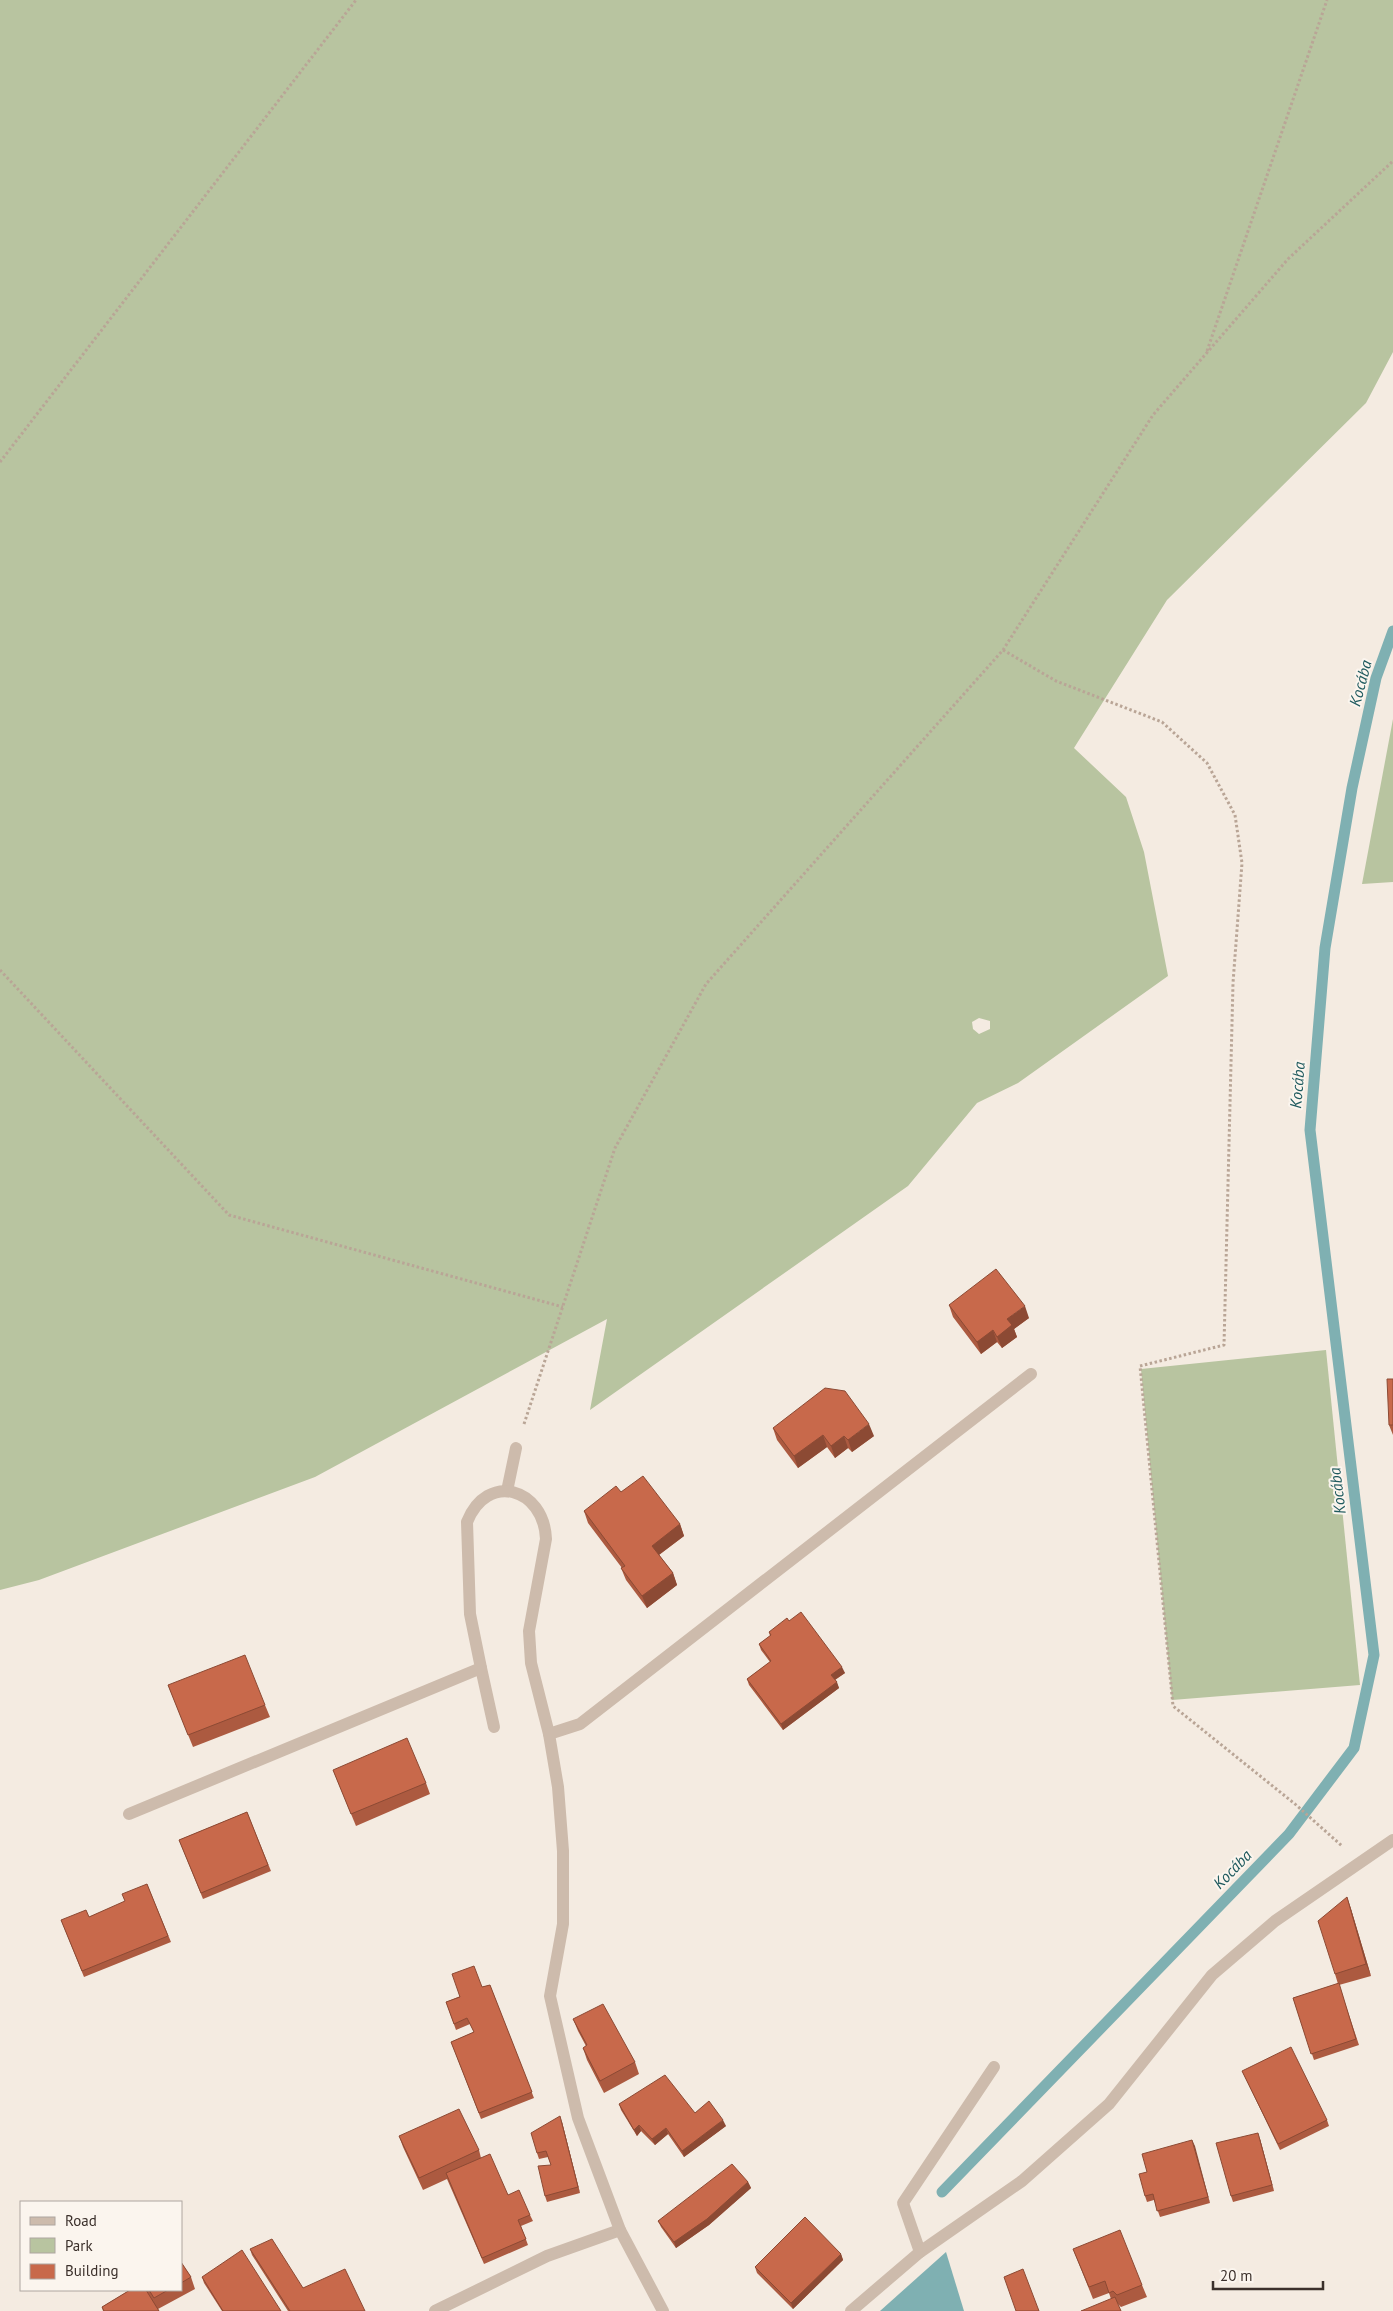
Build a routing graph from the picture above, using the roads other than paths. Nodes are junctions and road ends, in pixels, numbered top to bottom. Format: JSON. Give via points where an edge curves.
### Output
{"nodes":[{"id":1,"x":1031,"y":1374,"type":"dead end"},
{"id":2,"x":516,"y":1448,"type":"road end"},
{"id":3,"x":508,"y":1491,"type":"junction"},
{"id":4,"x":481,"y":1668,"type":"junction"},
{"id":5,"x":494,"y":1727,"type":"dead end"},
{"id":6,"x":549,"y":1734,"type":"junction"},
{"id":7,"x":129,"y":1814,"type":"dead end"},
{"id":8,"x":1393,"y":1840,"type":"edge"},
{"id":9,"x":994,"y":2067,"type":"dead end"},
{"id":10,"x":620,"y":2230,"type":"junction"},
{"id":11,"x":920,"y":2252,"type":"junction"},
{"id":12,"x":435,"y":2311,"type":"edge"},
{"id":13,"x":663,"y":2311,"type":"edge"},
{"id":14,"x":852,"y":2311,"type":"edge"}],
"edges":[{"from":1,"to":6,"type":"street","via":[[580,1724]]},
{"from":2,"to":3,"type":"street"},
{"from":3,"to":4,"type":"street","via":[[482,1499],[472,1509],[467,1522],[470,1614]]},
{"from":3,"to":6,"type":"street","via":[[530,1500],[545,1525],[546,1539],[529,1631],[531,1663]]},
{"from":4,"to":5,"type":"street"},
{"from":4,"to":7,"type":"street"},
{"from":6,"to":10,"type":"street","via":[[558,1787],[563,1851],[563,1924],[550,1996],[578,2118]]},
{"from":8,"to":11,"type":"street","via":[[1275,1921],[1212,1975],[1109,2104],[1022,2181]]},
{"from":9,"to":11,"type":"street","via":[[902,2203]]},
{"from":10,"to":12,"type":"street","via":[[547,2256]]},
{"from":10,"to":13,"type":"street"},
{"from":11,"to":14,"type":"street"}]}
